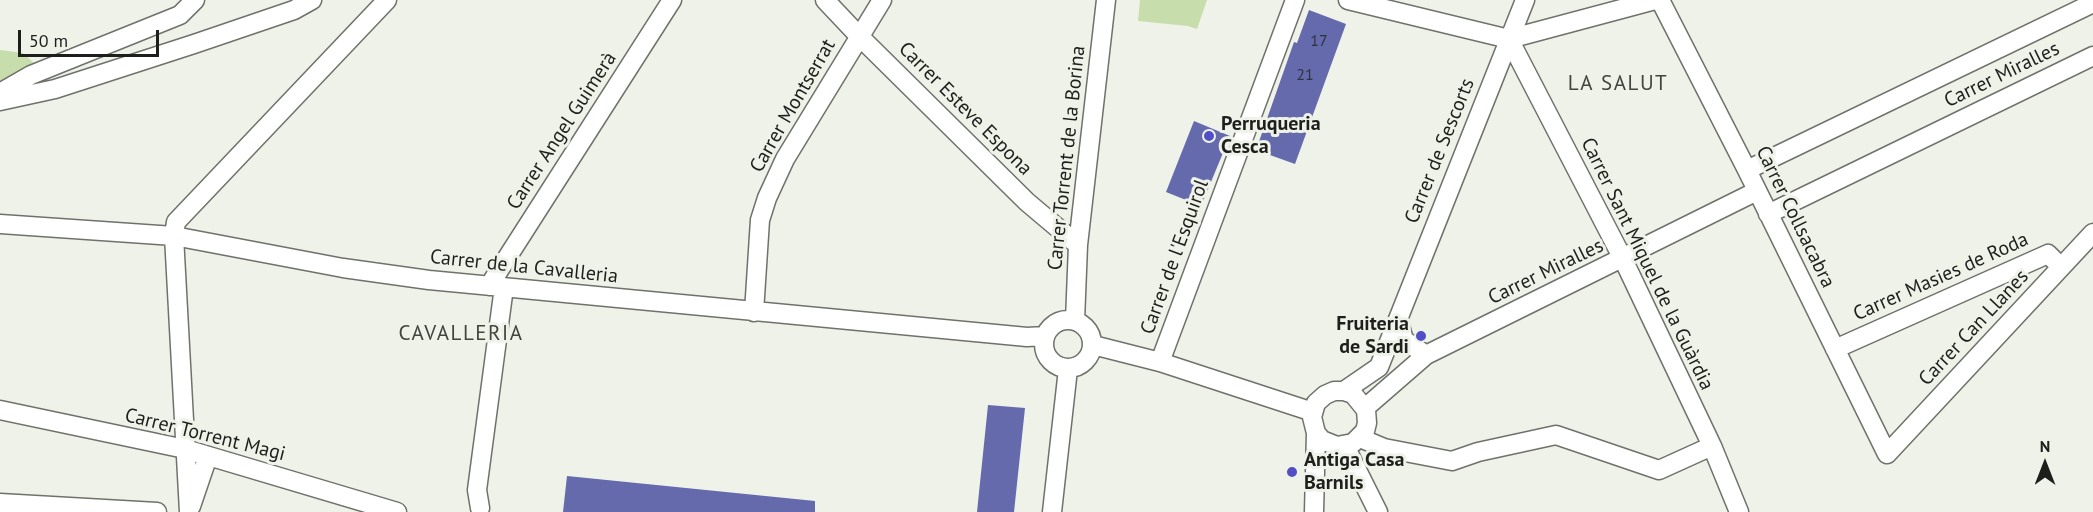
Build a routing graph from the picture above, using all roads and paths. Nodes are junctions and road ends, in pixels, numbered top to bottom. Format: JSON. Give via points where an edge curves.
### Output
{"nodes":[{"id":1,"x":195,"y":0,"type":"edge"},
{"id":2,"x":312,"y":0,"type":"edge"},
{"id":3,"x":387,"y":0,"type":"edge"},
{"id":4,"x":672,"y":0,"type":"edge"},
{"id":5,"x":825,"y":0,"type":"edge"},
{"id":6,"x":882,"y":0,"type":"edge"},
{"id":7,"x":1106,"y":0,"type":"edge"},
{"id":8,"x":1295,"y":0,"type":"edge"},
{"id":9,"x":1348,"y":0,"type":"edge"},
{"id":10,"x":1525,"y":0,"type":"edge"},
{"id":11,"x":1655,"y":0,"type":"edge"},
{"id":12,"x":1660,"y":0,"type":"edge"},
{"id":13,"x":2092,"y":2,"type":"edge"},
{"id":14,"x":859,"y":36,"type":"junction"},
{"id":15,"x":1509,"y":39,"type":"junction"},
{"id":16,"x":2093,"y":56,"type":"edge"},
{"id":17,"x":0,"y":93,"type":"edge"},
{"id":18,"x":0,"y":101,"type":"edge"},
{"id":19,"x":1747,"y":170,"type":"junction"},
{"id":20,"x":1757,"y":192,"type":"junction"},
{"id":21,"x":1768,"y":213,"type":"junction"},
{"id":22,"x":0,"y":224,"type":"edge"},
{"id":23,"x":2093,"y":233,"type":"edge"},
{"id":24,"x":174,"y":236,"type":"junction"},
{"id":25,"x":1078,"y":245,"type":"junction"},
{"id":26,"x":1623,"y":259,"type":"junction"},
{"id":27,"x":2061,"y":267,"type":"junction"},
{"id":28,"x":496,"y":287,"type":"junction"},
{"id":29,"x":754,"y":312,"type":"junction"},
{"id":30,"x":1398,"y":320,"type":"junction"},
{"id":31,"x":1075,"y":321,"type":"junction"},
{"id":32,"x":1046,"y":336,"type":"junction"},
{"id":33,"x":1093,"y":345,"type":"junction"},
{"id":34,"x":1835,"y":349,"type":"junction"},
{"id":35,"x":1426,"y":355,"type":"junction"},
{"id":36,"x":1160,"y":362,"type":"junction"},
{"id":37,"x":1068,"y":369,"type":"junction"},
{"id":38,"x":1344,"y":391,"type":"junction"},
{"id":39,"x":1365,"y":408,"type":"junction"},
{"id":40,"x":0,"y":410,"type":"edge"},
{"id":41,"x":1313,"y":412,"type":"junction"},
{"id":42,"x":1316,"y":433,"type":"junction"},
{"id":43,"x":1352,"y":442,"type":"junction"},
{"id":44,"x":1712,"y":446,"type":"junction"},
{"id":45,"x":185,"y":449,"type":"junction"},
{"id":46,"x":1887,"y":454,"type":"joint"},
{"id":47,"x":208,"y":456,"type":"junction"},
{"id":48,"x":0,"y":503,"type":"edge"},
{"id":49,"x":477,"y":511,"type":"edge"},
{"id":50,"x":157,"y":512,"type":"edge"},
{"id":51,"x":189,"y":512,"type":"edge"},
{"id":52,"x":397,"y":512,"type":"edge"},
{"id":53,"x":1052,"y":512,"type":"edge"},
{"id":54,"x":1314,"y":512,"type":"edge"},
{"id":55,"x":1378,"y":512,"type":"edge"},
{"id":56,"x":1739,"y":512,"type":"edge"}],
"edges":[{"from":1,"to":17,"type":"street","via":[[180,15],[31,75]]},
{"from":2,"to":18,"type":"street","via":[[294,10],[194,44],[54,89]]},
{"from":3,"to":24,"type":"street","via":[[176,222]]},
{"from":4,"to":28,"type":"street","name":"Carrer Angel Guimerà"},
{"from":5,"to":14,"type":"street","name":"Carrer Esteve Espona"},
{"from":6,"to":14,"type":"street","name":"Carrer Montserrat"},
{"from":7,"to":25,"type":"street","name":"Carrer Torrent de la Borina"},
{"from":8,"to":36,"type":"street","name":"Carrer de l'Esquirol"},
{"from":9,"to":15,"type":"street"},
{"from":10,"to":15,"type":"street","name":"Carrer de Sescorts"},
{"from":11,"to":15,"type":"street"},
{"from":12,"to":19,"type":"street","name":"Carrer Collsacabra"},
{"from":13,"to":19,"type":"street","name":"Carrer Miralles"},
{"from":14,"to":25,"type":"street","name":"Carrer Esteve Espona","via":[[1027,202]]},
{"from":14,"to":29,"type":"street","name":"Carrer Montserrat","via":[[785,159],[767,198],[760,220]]},
{"from":15,"to":26,"type":"street","name":"Carrer Sant Miquel de la Guàrdia"},
{"from":15,"to":30,"type":"street","name":"Carrer de Sescorts"},
{"from":16,"to":21,"type":"street","name":"Carrer Miralles"},
{"from":19,"to":20,"type":"street","name":"Carrer Collsacabra"},
{"from":20,"to":21,"type":"street","name":"Carrer Collsacabra"},
{"from":20,"to":26,"type":"street","name":"Carrer Miralles"},
{"from":21,"to":34,"type":"street","name":"Carrer Collsacabra"},
{"from":22,"to":24,"type":"street","name":"Carrer de la Cavalleria"},
{"from":23,"to":27,"type":"street","name":"Carrer Can Llanes"},
{"from":24,"to":28,"type":"street","name":"Carrer de la Cavalleria","via":[[343,268]]},
{"from":24,"to":45,"type":"street"},
{"from":25,"to":31,"type":"street","name":"Carrer Torrent de la Borina"},
{"from":26,"to":35,"type":"street","name":"Carrer Miralles"},
{"from":26,"to":44,"type":"street","name":"Carrer Sant Miquel de la Guàrdia"},
{"from":27,"to":34,"type":"street","name":"Carrer Masies de Roda","via":[[2048,254]]},
{"from":27,"to":46,"type":"street","name":"Carrer Can Llanes"},
{"from":28,"to":29,"type":"street","name":"Carrer de la Cavalleria"},
{"from":28,"to":49,"type":"street"},
{"from":29,"to":32,"type":"street","name":"Carrer de la Cavalleria"},
{"from":30,"to":35,"type":"street","via":[[1404,340]]},
{"from":30,"to":38,"type":"street","name":"Carrer de Sescorts","via":[[1379,367]]},
{"from":31,"to":32,"type":"street","via":[[1054,325]]},
{"from":31,"to":33,"type":"street","via":[[1090,333]]},
{"from":32,"to":37,"type":"street","via":[[1048,358]]},
{"from":33,"to":36,"type":"street"},
{"from":33,"to":37,"type":"street","via":[[1088,359]]},
{"from":34,"to":46,"type":"street","name":"Carrer Collsacabra"},
{"from":35,"to":39,"type":"street","name":"Carrer Miralles"},
{"from":36,"to":41,"type":"street"},
{"from":37,"to":53,"type":"street"},
{"from":38,"to":39,"type":"street","via":[[1353,394]]},
{"from":38,"to":41,"type":"street","via":[[1326,395],[1316,403]]},
{"from":39,"to":43,"type":"street","via":[[1365,431]]},
{"from":40,"to":45,"type":"street","name":"Carrer Torrent Magi"},
{"from":41,"to":42,"type":"street"},
{"from":42,"to":43,"type":"street","via":[[1329,444]]},
{"from":42,"to":54,"type":"street"},
{"from":43,"to":44,"type":"street","via":[[1452,461],[1556,435],[1659,470]]},
{"from":43,"to":55,"type":"street"},
{"from":44,"to":56,"type":"street","name":"Carrer Sant Miquel de la Guàrdia"},
{"from":45,"to":47,"type":"street","name":"Carrer Torrent Magi"},
{"from":45,"to":51,"type":"street"},
{"from":47,"to":51,"type":"street"},
{"from":47,"to":52,"type":"street","name":"Carrer Torrent Magi"},
{"from":48,"to":50,"type":"street"}]}
